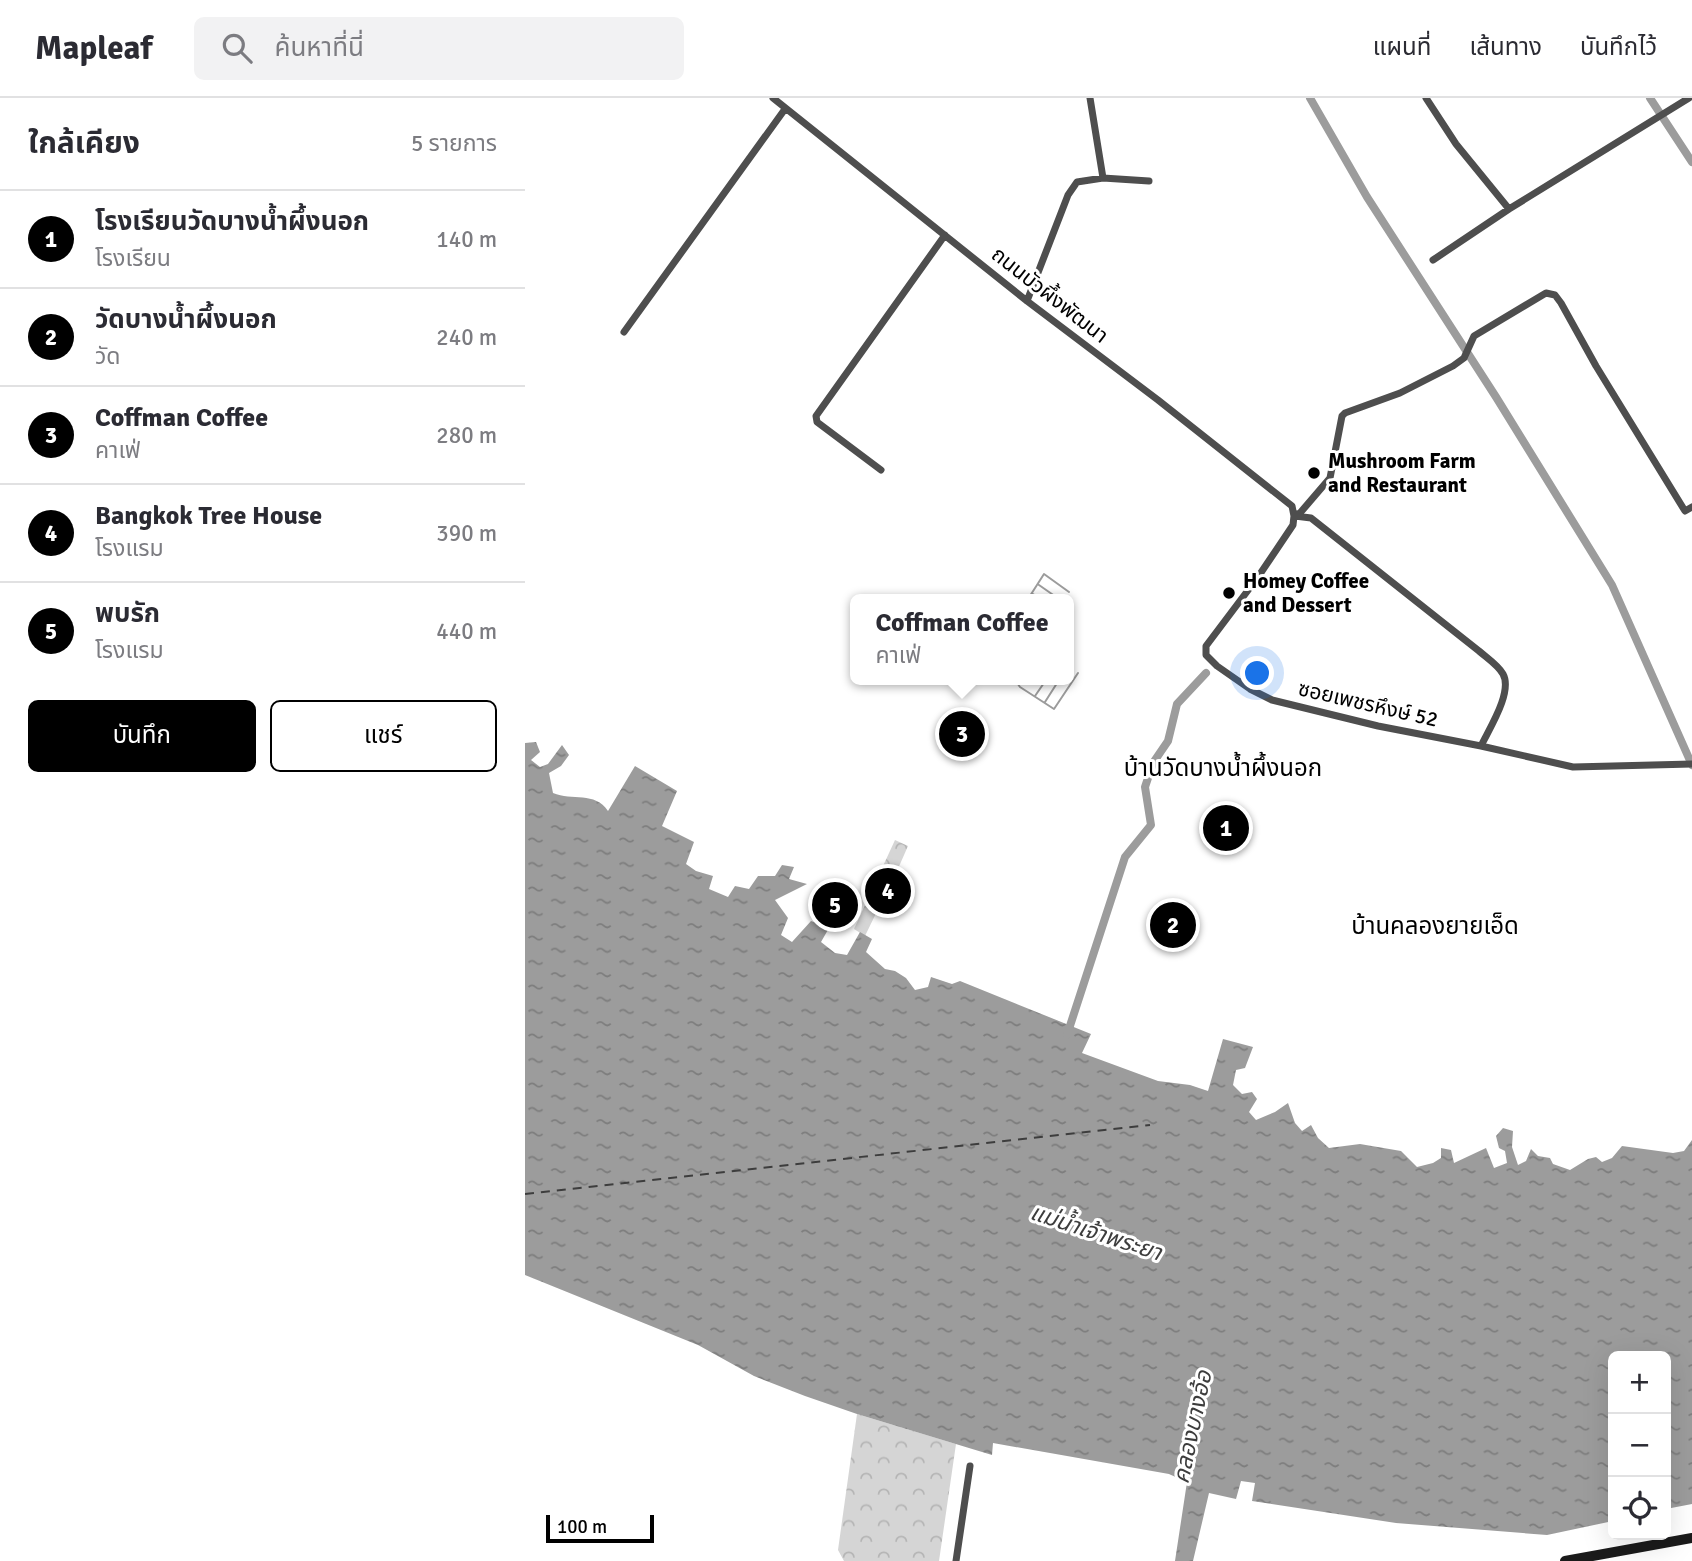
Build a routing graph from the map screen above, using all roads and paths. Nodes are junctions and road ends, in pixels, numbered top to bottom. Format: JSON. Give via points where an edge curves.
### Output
{"nodes":[{"id":1,"x":773,"y":98,"type":"edge"},
{"id":2,"x":1090,"y":98,"type":"edge"},
{"id":3,"x":1426,"y":98,"type":"edge"},
{"id":4,"x":1689,"y":98,"type":"edge"},
{"id":5,"x":785,"y":108,"type":"junction"},
{"id":6,"x":1103,"y":178,"type":"junction"},
{"id":7,"x":1149,"y":181,"type":"dead end"},
{"id":8,"x":1509,"y":209,"type":"junction"},
{"id":9,"x":945,"y":235,"type":"junction"},
{"id":10,"x":1433,"y":260,"type":"dead end"},
{"id":11,"x":1027,"y":301,"type":"junction"},
{"id":12,"x":624,"y":332,"type":"dead end"},
{"id":13,"x":881,"y":470,"type":"dead end"},
{"id":14,"x":1692,"y":507,"type":"edge"},
{"id":15,"x":1294,"y":519,"type":"junction"},
{"id":16,"x":1481,"y":746,"type":"junction"},
{"id":17,"x":1692,"y":764,"type":"edge"},
{"id":18,"x":970,"y":1465,"type":"dead end"},
{"id":19,"x":1692,"y":1538,"type":"edge"},
{"id":20,"x":956,"y":1561,"type":"edge"},
{"id":21,"x":1565,"y":1561,"type":"edge"}],
"edges":[{"from":1,"to":5,"type":"street","name":"ถนนบัวผึ้งพัฒนา"},
{"from":2,"to":6,"type":"street"},
{"from":3,"to":8,"type":"street","via":[[1456,144]]},
{"from":4,"to":8,"type":"street"},
{"from":5,"to":9,"type":"street","name":"ถนนบัวผึ้งพัฒนา"},
{"from":5,"to":12,"type":"street"},
{"from":6,"to":7,"type":"street"},
{"from":6,"to":11,"type":"street","via":[[1080,180],[1068,195]]},
{"from":8,"to":10,"type":"street"},
{"from":9,"to":11,"type":"street","name":"ถนนบัวผึ้งพัฒนา"},
{"from":9,"to":13,"type":"street","via":[[816,416],[817,422]]},
{"from":11,"to":15,"type":"street","name":"ถนนบัวผึ้งพัฒนา","via":[[1292,506]]},
{"from":14,"to":15,"type":"street","via":[[1685,511],[1555,295],[1546,293],[1474,336],[1464,358],[1453,366],[1400,393],[1345,413],[1330,478]]},
{"from":15,"to":16,"type":"street","via":[[1311,518],[1501,671],[1505,678],[1503,701]]},
{"from":15,"to":16,"type":"street","name":"ซอยเพชรหึงษ์ 52","via":[[1206,646],[1206,654],[1250,690],[1272,700]]},
{"from":16,"to":17,"type":"street","name":"ซอยเพชรหึงษ์ 52","via":[[1573,767]]},
{"from":18,"to":20,"type":"street"},
{"from":19,"to":21,"type":"main road"}]}
